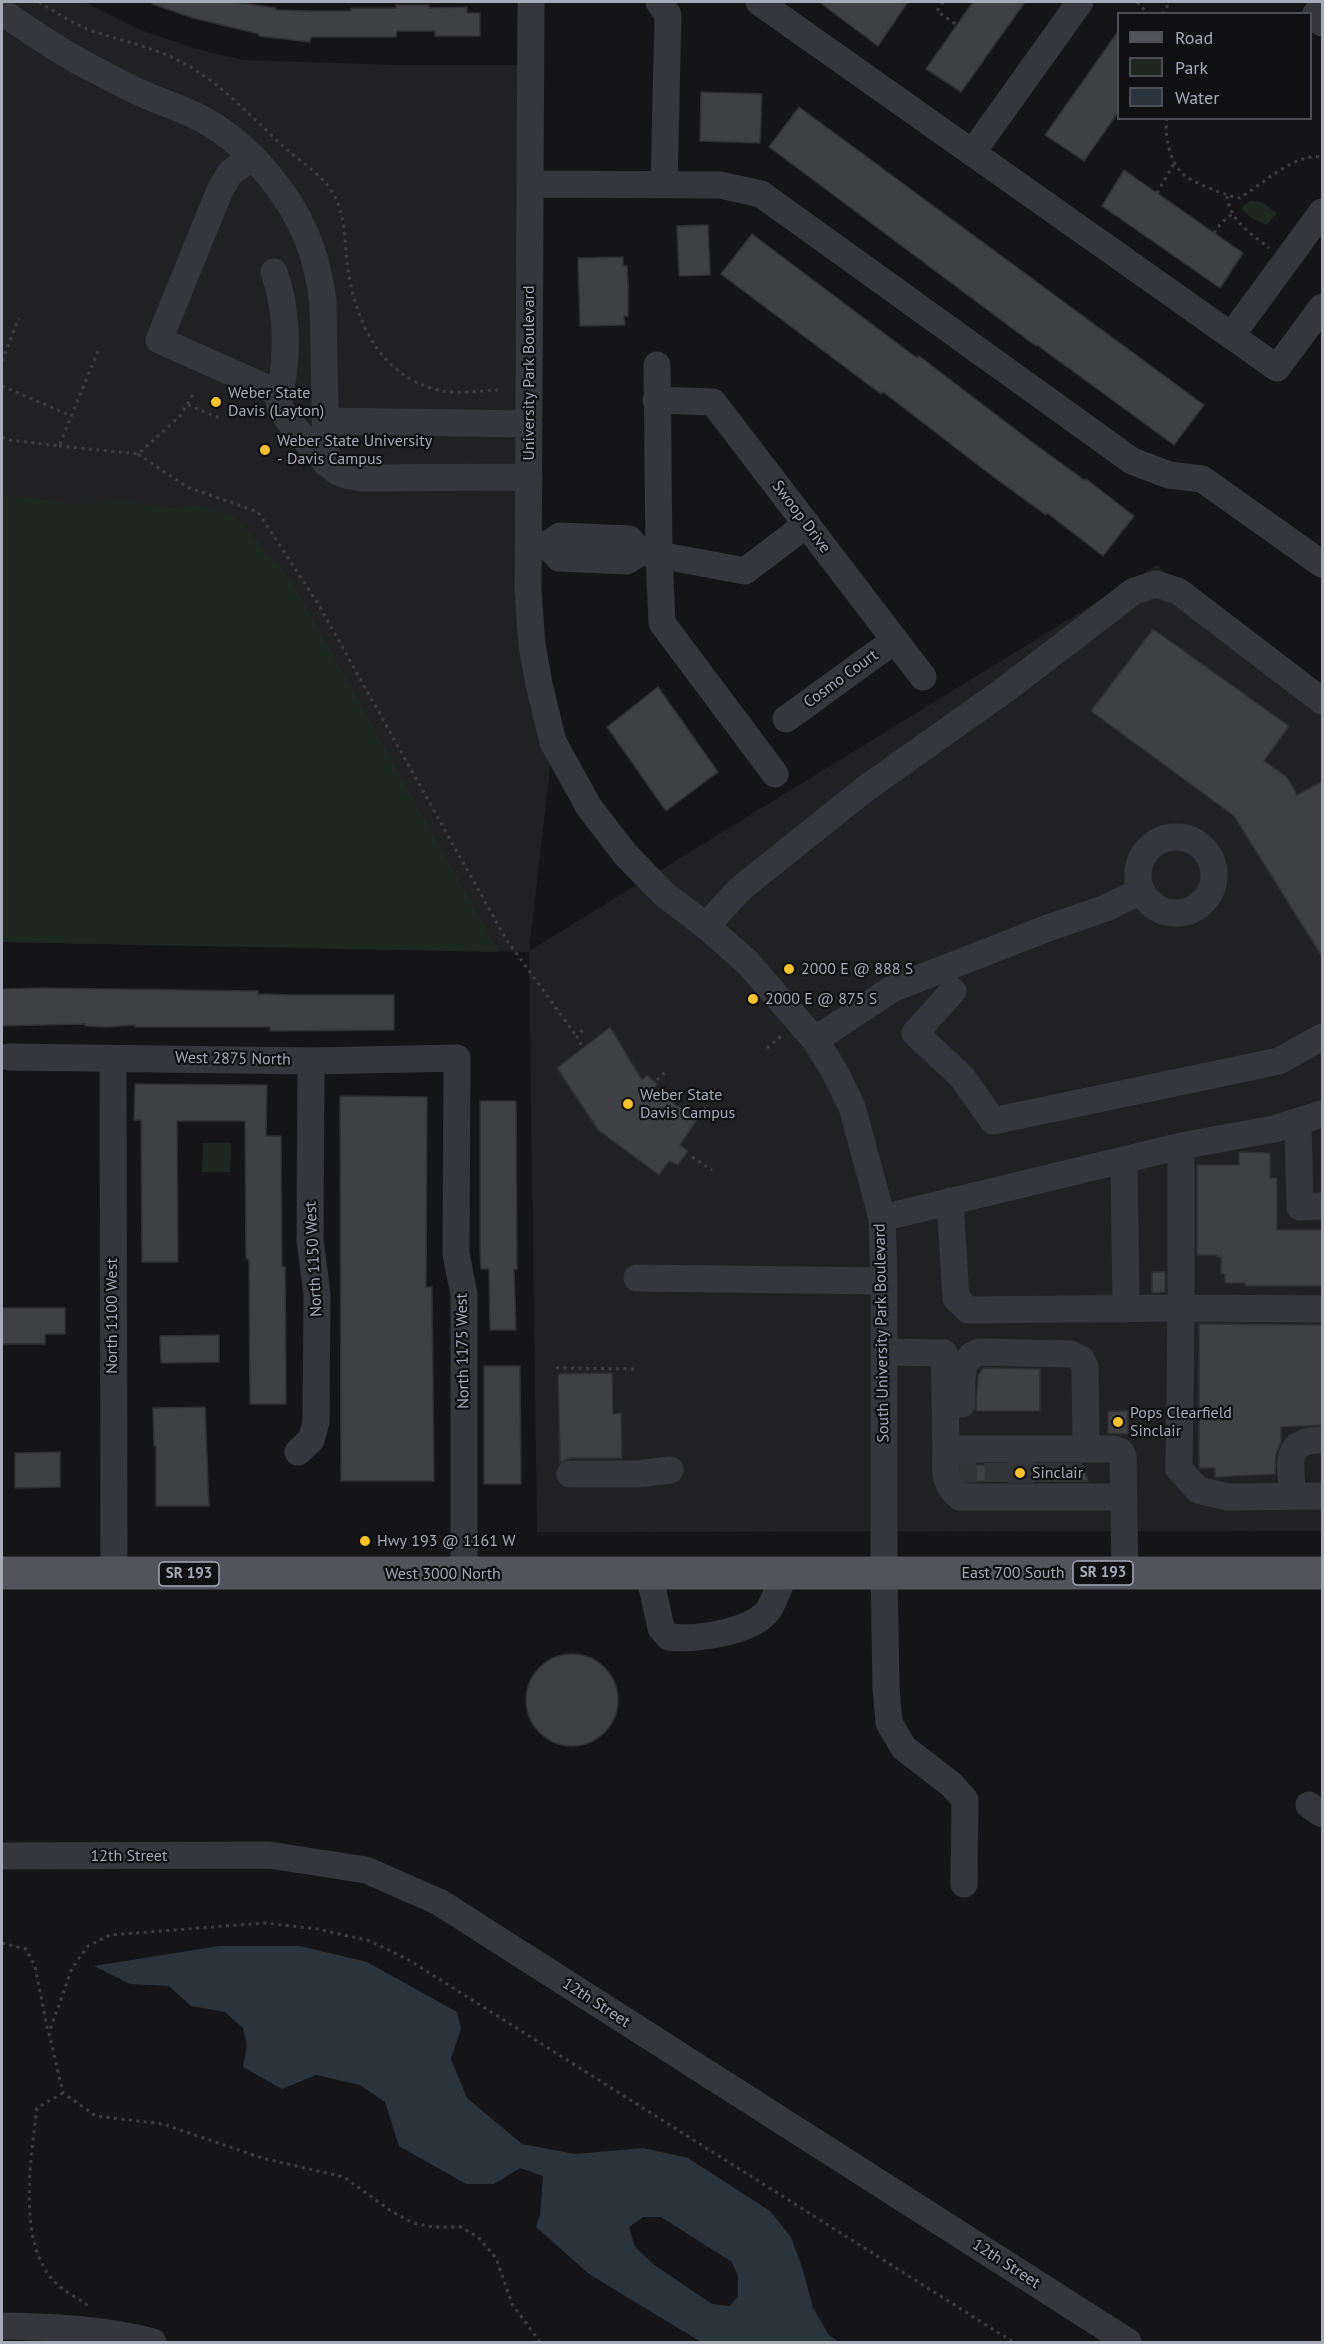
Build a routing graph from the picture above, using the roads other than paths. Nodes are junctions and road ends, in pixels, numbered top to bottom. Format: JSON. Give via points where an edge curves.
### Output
{"nodes":[{"id":1,"x":531,"y":2,"type":"edge"},
{"id":2,"x":659,"y":2,"type":"edge"},
{"id":3,"x":759,"y":2,"type":"edge"},
{"id":4,"x":1080,"y":2,"type":"edge"},
{"id":5,"x":1323,"y":5,"type":"edge"},
{"id":6,"x":2,"y":12,"type":"edge"},
{"id":7,"x":1323,"y":23,"type":"edge"},
{"id":8,"x":972,"y":153,"type":"junction"},
{"id":9,"x":252,"y":157,"type":"junction"},
{"id":10,"x":530,"y":184,"type":"junction"},
{"id":11,"x":664,"y":185,"type":"junction"},
{"id":12,"x":1323,"y":212,"type":"edge"},
{"id":13,"x":274,"y":272,"type":"dead end"},
{"id":14,"x":1323,"y":307,"type":"edge"},
{"id":15,"x":1231,"y":336,"type":"junction"},
{"id":16,"x":657,"y":365,"type":"dead end"},
{"id":17,"x":278,"y":393,"type":"junction"},
{"id":18,"x":656,"y":400,"type":"junction"},
{"id":19,"x":326,"y":421,"type":"junction"},
{"id":20,"x":529,"y":424,"type":"junction"},
{"id":21,"x":326,"y":463,"type":"junction"},
{"id":22,"x":529,"y":477,"type":"junction"},
{"id":23,"x":807,"y":524,"type":"junction"},
{"id":24,"x":538,"y":545,"type":"junction"},
{"id":25,"x":650,"y":554,"type":"junction"},
{"id":26,"x":1323,"y":564,"type":"edge"},
{"id":27,"x":895,"y":640,"type":"junction"},
{"id":28,"x":923,"y":677,"type":"dead end"},
{"id":29,"x":1323,"y":700,"type":"edge"},
{"id":30,"x":786,"y":719,"type":"dead end"},
{"id":31,"x":553,"y":742,"type":"joint"},
{"id":32,"x":775,"y":774,"type":"dead end"},
{"id":33,"x":1141,"y":891,"type":"dead end"},
{"id":34,"x":706,"y":926,"type":"junction"},
{"id":35,"x":953,"y":992,"type":"dead end"},
{"id":36,"x":1323,"y":1037,"type":"edge"},
{"id":37,"x":815,"y":1040,"type":"junction"},
{"id":38,"x":9,"y":1057,"type":"dead end"},
{"id":39,"x":457,"y":1058,"type":"joint"},
{"id":40,"x":113,"y":1059,"type":"junction"},
{"id":41,"x":311,"y":1061,"type":"junction"},
{"id":42,"x":1310,"y":1118,"type":"edge"},
{"id":43,"x":1181,"y":1146,"type":"junction"},
{"id":44,"x":1124,"y":1160,"type":"junction"},
{"id":45,"x":950,"y":1201,"type":"junction"},
{"id":46,"x":1323,"y":1206,"type":"edge"},
{"id":47,"x":882,"y":1218,"type":"junction"},
{"id":48,"x":637,"y":1278,"type":"dead end"},
{"id":49,"x":884,"y":1281,"type":"junction"},
{"id":50,"x":1181,"y":1308,"type":"junction"},
{"id":51,"x":1126,"y":1309,"type":"junction"},
{"id":52,"x":1323,"y":1309,"type":"edge"},
{"id":53,"x":884,"y":1352,"type":"junction"},
{"id":54,"x":944,"y":1353,"type":"junction"},
{"id":55,"x":1323,"y":1440,"type":"edge"},
{"id":56,"x":298,"y":1452,"type":"dead end"},
{"id":57,"x":670,"y":1470,"type":"dead end"},
{"id":58,"x":1024,"y":1470,"type":"junction"},
{"id":59,"x":570,"y":1474,"type":"dead end"},
{"id":60,"x":1292,"y":1496,"type":"junction"},
{"id":61,"x":1323,"y":1496,"type":"edge"},
{"id":62,"x":1124,"y":1497,"type":"junction"},
{"id":63,"x":884,"y":1572,"type":"junction"},
{"id":64,"x":464,"y":1573,"type":"junction"},
{"id":65,"x":649,"y":1573,"type":"junction"},
{"id":66,"x":785,"y":1573,"type":"junction"},
{"id":67,"x":1125,"y":1573,"type":"junction"},
{"id":68,"x":1323,"y":1573,"type":"edge"},
{"id":69,"x":2,"y":1574,"type":"edge"},
{"id":70,"x":114,"y":1574,"type":"junction"},
{"id":71,"x":2,"y":1856,"type":"edge"},
{"id":72,"x":964,"y":1884,"type":"dead end"},
{"id":73,"x":2,"y":2326,"type":"edge"},
{"id":74,"x":153,"y":2343,"type":"edge"},
{"id":75,"x":1128,"y":2343,"type":"edge"}],
"edges":[{"from":1,"to":10,"type":"street","name":"University Park Boulevard"},
{"from":2,"to":11,"type":"street","via":[[668,15]]},
{"from":3,"to":8,"type":"street"},
{"from":4,"to":8,"type":"street"},
{"from":5,"to":7,"type":"street","via":[[1314,17]]},
{"from":6,"to":9,"type":"street","via":[[96,71],[202,119]]},
{"from":8,"to":15,"type":"street"},
{"from":9,"to":17,"type":"street","via":[[230,172],[220,190],[159,340]]},
{"from":9,"to":19,"type":"street","via":[[281,192],[314,256],[323,302]]},
{"from":10,"to":11,"type":"street"},
{"from":10,"to":20,"type":"street","name":"University Park Boulevard"},
{"from":11,"to":26,"type":"street","via":[[720,185],[761,194],[1132,461],[1169,475],[1202,479]]},
{"from":12,"to":15,"type":"street"},
{"from":13,"to":17,"type":"street","via":[[284,333]]},
{"from":14,"to":15,"type":"street","via":[[1277,368]]},
{"from":16,"to":18,"type":"street"},
{"from":17,"to":21,"type":"street","via":[[280,410]]},
{"from":18,"to":23,"type":"street","name":"Swoop Drive","via":[[713,402]]},
{"from":18,"to":25,"type":"street"},
{"from":19,"to":20,"type":"street"},
{"from":19,"to":21,"type":"street"},
{"from":20,"to":22,"type":"street","name":"University Park Boulevard"},
{"from":21,"to":22,"type":"street","via":[[338,472],[361,478]]},
{"from":22,"to":24,"type":"street","name":"University Park Boulevard"},
{"from":23,"to":25,"type":"street","via":[[745,571]]},
{"from":23,"to":27,"type":"street","name":"Swoop Drive"},
{"from":24,"to":25,"type":"street","via":[[560,536],[629,539]]},
{"from":24,"to":31,"type":"street","name":"University Park Boulevard","via":[[528,592],[532,645]]},
{"from":25,"to":32,"type":"street","via":[[662,623]]},
{"from":27,"to":28,"type":"street","name":"Swoop Drive"},
{"from":27,"to":30,"type":"street","name":"Cosmo Court"},
{"from":29,"to":34,"type":"street","via":[[1178,591],[1156,584],[1134,591],[1006,689],[865,789],[740,889]]},
{"from":31,"to":34,"type":"street","name":"South University Park Boulevard","via":[[589,807],[626,854],[664,894]]},
{"from":33,"to":37,"type":"street","via":[[1106,908],[892,989]]},
{"from":34,"to":37,"type":"street","name":"South University Park Boulevard","via":[[747,962]]},
{"from":35,"to":36,"type":"street","via":[[915,1033],[962,1077],[993,1120],[1279,1061]]},
{"from":37,"to":47,"type":"street","name":"South University Park Boulevard","via":[[852,1107]]},
{"from":38,"to":40,"type":"street","name":"West 2875 North"},
{"from":39,"to":41,"type":"street","name":"West 2875 North"},
{"from":39,"to":64,"type":"street","name":"North 1175 West","via":[[456,1254],[464,1294]]},
{"from":40,"to":41,"type":"street","name":"West 2875 North"},
{"from":40,"to":70,"type":"street","name":"North 1100 West"},
{"from":41,"to":56,"type":"street","name":"North 1150 West","via":[[310,1240],[317,1295],[316,1422],[311,1440]]},
{"from":42,"to":43,"type":"street","via":[[1274,1129]]},
{"from":42,"to":46,"type":"street","via":[[1300,1207]]},
{"from":43,"to":44,"type":"street"},
{"from":43,"to":50,"type":"street"},
{"from":44,"to":45,"type":"street"},
{"from":44,"to":51,"type":"street"},
{"from":45,"to":47,"type":"street"},
{"from":45,"to":51,"type":"street","via":[[956,1298],[968,1310]]},
{"from":47,"to":49,"type":"street","name":"South University Park Boulevard"},
{"from":48,"to":49,"type":"street"},
{"from":49,"to":53,"type":"street","name":"South University Park Boulevard"},
{"from":50,"to":51,"type":"street"},
{"from":50,"to":52,"type":"street"},
{"from":50,"to":60,"type":"street","via":[[1179,1469],[1198,1490],[1228,1497]]},
{"from":53,"to":54,"type":"street"},
{"from":53,"to":63,"type":"street","name":"South University Park Boulevard"},
{"from":54,"to":58,"type":"street"},
{"from":54,"to":58,"type":"street","via":[[960,1344],[985,1341],[1081,1342],[1093,1349],[1098,1358]]},
{"from":55,"to":60,"type":"street","via":[[1297,1444],[1292,1452]]},
{"from":57,"to":59,"type":"street"},
{"from":58,"to":62,"type":"street"},
{"from":58,"to":62,"type":"street","via":[[1120,1451]]},
{"from":60,"to":61,"type":"street"},
{"from":62,"to":67,"type":"street"},
{"from":63,"to":66,"type":"main road","name":"West 3000 North","number":"SR 193"},
{"from":63,"to":67,"type":"main road","name":"East 700 South","number":"SR 193"},
{"from":63,"to":72,"type":"street","name":"South University Park Boulevard","via":[[889,1724],[904,1748],[965,1800]]},
{"from":64,"to":65,"type":"main road","name":"West 3000 North","number":"SR 193"},
{"from":64,"to":70,"type":"main road","name":"West 3000 North","number":"SR 193"},
{"from":65,"to":66,"type":"main road","name":"West 3000 North","number":"SR 193"},
{"from":65,"to":66,"type":"street","via":[[661,1628],[669,1637],[686,1639],[741,1627],[766,1614]]},
{"from":67,"to":68,"type":"main road","name":"East 700 South","number":"SR 193"},
{"from":69,"to":70,"type":"main road","name":"West 3000 North","number":"SR 193"},
{"from":71,"to":75,"type":"street","name":"12th Street","via":[[269,1855],[366,1870],[439,1902]]},
{"from":73,"to":74,"type":"street","via":[[81,2329]]}]}
